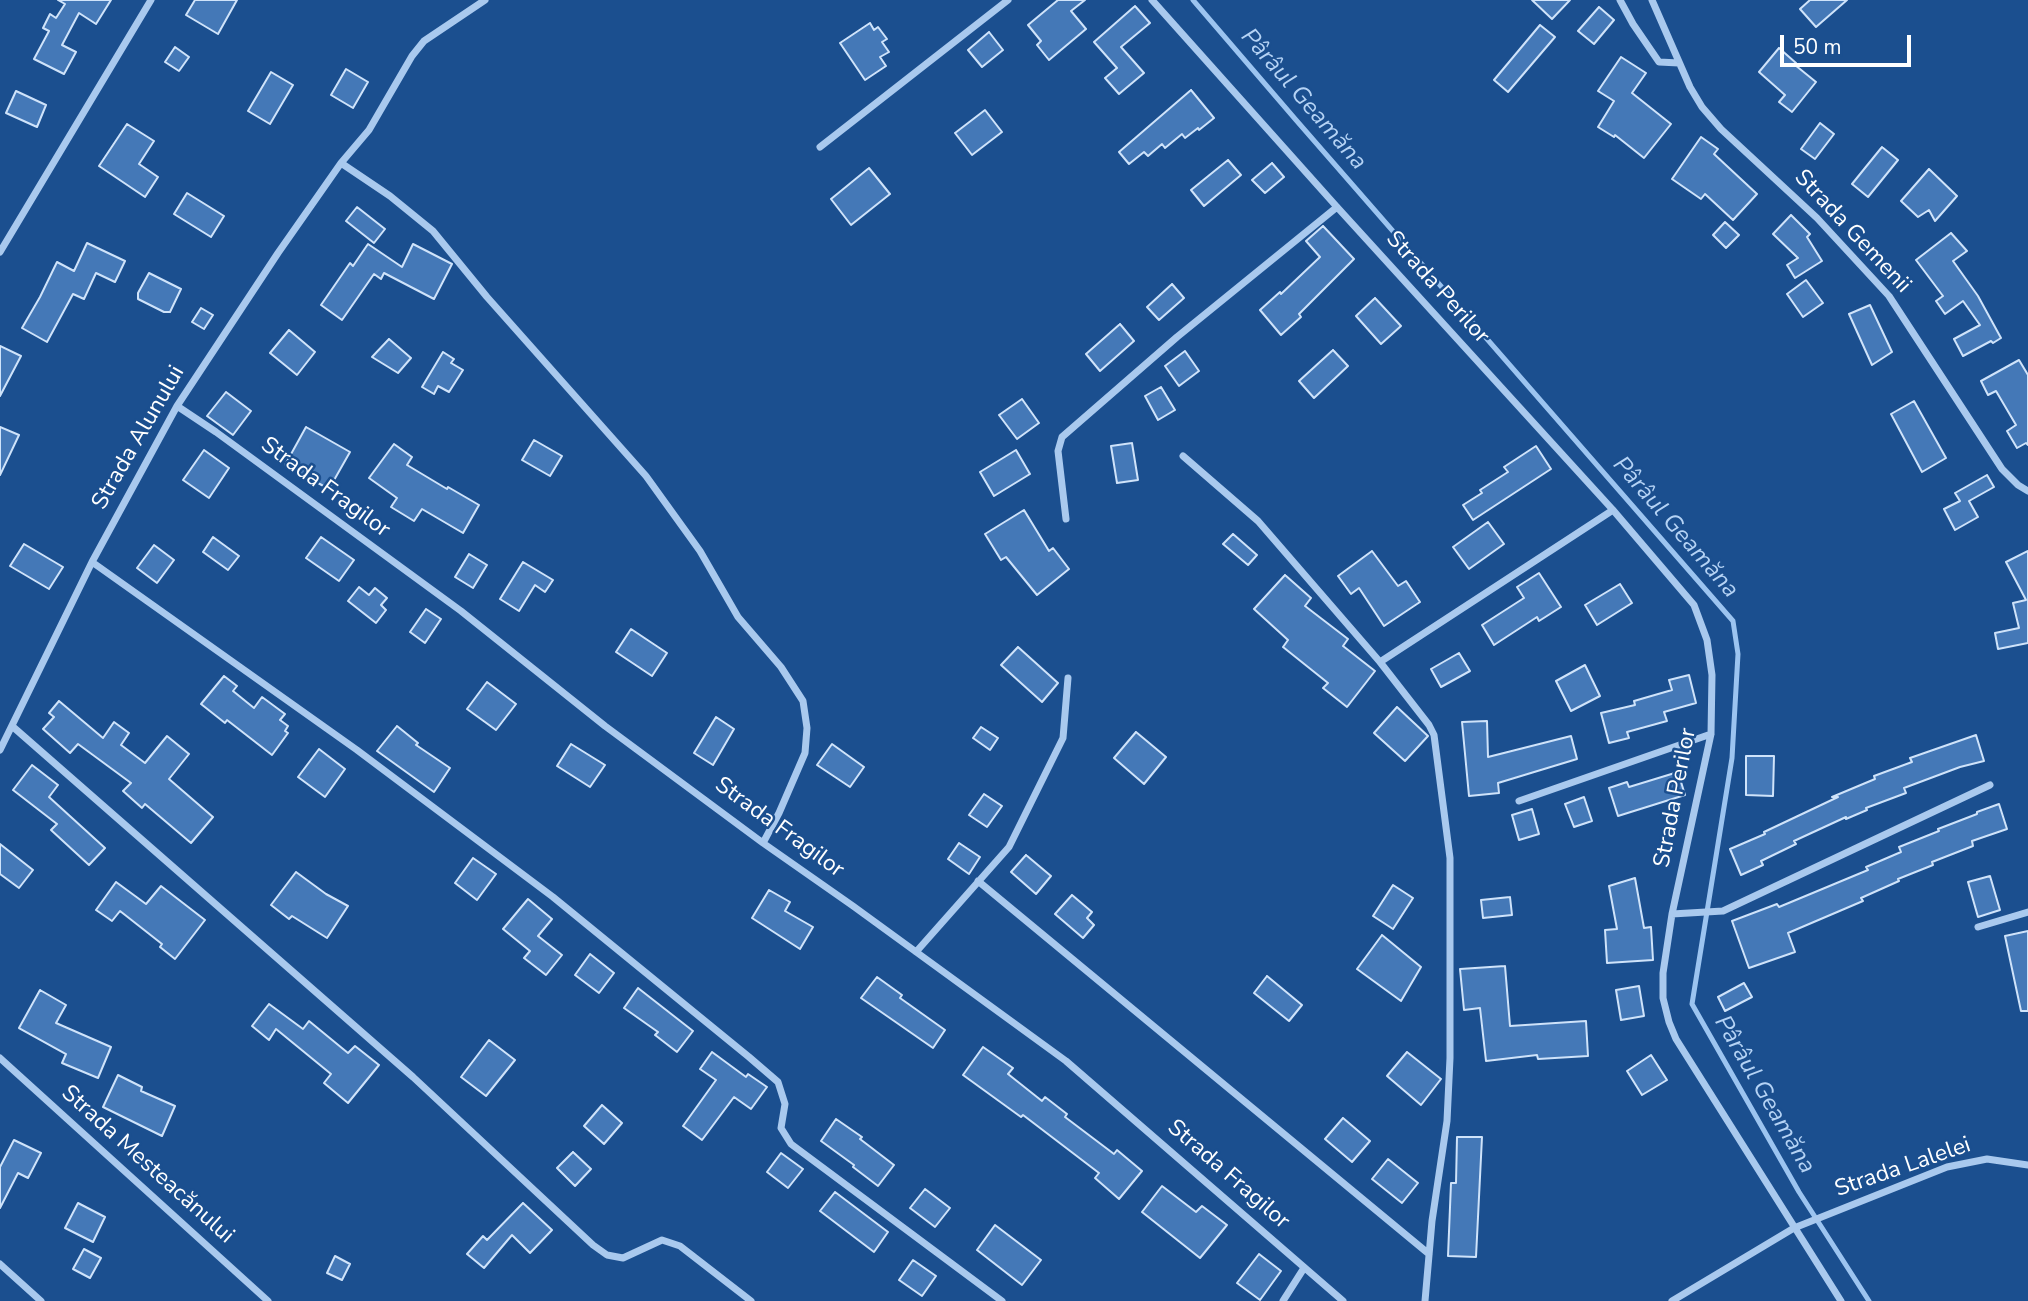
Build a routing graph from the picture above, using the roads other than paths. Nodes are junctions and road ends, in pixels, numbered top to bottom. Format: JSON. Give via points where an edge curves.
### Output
{"nodes":[{"id":1,"x":151,"y":0,"type":"edge"},
{"id":2,"x":485,"y":0,"type":"edge"},
{"id":3,"x":1008,"y":0,"type":"edge"},
{"id":4,"x":1152,"y":0,"type":"edge"},
{"id":5,"x":1620,"y":0,"type":"edge"},
{"id":6,"x":1651,"y":0,"type":"edge"},
{"id":7,"x":1679,"y":63,"type":"junction"},
{"id":8,"x":820,"y":147,"type":"dead end"},
{"id":9,"x":341,"y":163,"type":"junction"},
{"id":10,"x":1337,"y":207,"type":"junction"},
{"id":11,"x":0,"y":252,"type":"edge"},
{"id":12,"x":177,"y":405,"type":"junction"},
{"id":13,"x":1183,"y":456,"type":"dead end"},
{"id":14,"x":2028,"y":491,"type":"edge"},
{"id":15,"x":1613,"y":510,"type":"junction"},
{"id":16,"x":1066,"y":519,"type":"dead end"},
{"id":17,"x":92,"y":562,"type":"junction"},
{"id":18,"x":1380,"y":662,"type":"junction"},
{"id":19,"x":1068,"y":678,"type":"dead end"},
{"id":20,"x":12,"y":726,"type":"junction"},
{"id":21,"x":1711,"y":734,"type":"junction"},
{"id":22,"x":0,"y":750,"type":"edge"},
{"id":23,"x":1990,"y":785,"type":"dead end"},
{"id":24,"x":1519,"y":801,"type":"dead end"},
{"id":25,"x":763,"y":843,"type":"junction"},
{"id":26,"x":978,"y":881,"type":"junction"},
{"id":27,"x":2028,"y":912,"type":"edge"},
{"id":28,"x":1672,"y":914,"type":"junction"},
{"id":29,"x":1978,"y":928,"type":"dead end"},
{"id":30,"x":916,"y":952,"type":"junction"},
{"id":31,"x":0,"y":1058,"type":"edge"},
{"id":32,"x":2028,"y":1165,"type":"edge"},
{"id":33,"x":1794,"y":1228,"type":"junction"},
{"id":34,"x":1429,"y":1254,"type":"junction"},
{"id":35,"x":0,"y":1264,"type":"edge"},
{"id":36,"x":1304,"y":1268,"type":"junction"},
{"id":37,"x":41,"y":1301,"type":"edge"},
{"id":38,"x":268,"y":1301,"type":"edge"},
{"id":39,"x":751,"y":1301,"type":"edge"},
{"id":40,"x":1002,"y":1301,"type":"edge"},
{"id":41,"x":1283,"y":1301,"type":"edge"},
{"id":42,"x":1343,"y":1301,"type":"edge"},
{"id":43,"x":1424,"y":1301,"type":"edge"},
{"id":44,"x":1672,"y":1301,"type":"edge"},
{"id":45,"x":1841,"y":1301,"type":"edge"}],
"edges":[{"from":1,"to":11,"type":"street"},
{"from":2,"to":9,"type":"street","name":"Strada Alunului","via":[[424,41],[369,130]]},
{"from":3,"to":8,"type":"street"},
{"from":4,"to":10,"type":"street","name":"Strada Perilor"},
{"from":5,"to":7,"type":"street","via":[[1659,62]]},
{"from":6,"to":7,"type":"street","name":"Strada Gemenii"},
{"from":7,"to":14,"type":"street","name":"Strada Gemenii","via":[[1702,107],[1721,129],[1817,218],[1889,296],[2002,469]]},
{"from":9,"to":12,"type":"street","name":"Strada Alunului"},
{"from":9,"to":25,"type":"street","via":[[433,231],[646,476],[700,551],[738,617],[803,701],[805,753]]},
{"from":10,"to":15,"type":"street","name":"Strada Perilor"},
{"from":10,"to":16,"type":"street","via":[[1062,437],[1058,451]]},
{"from":12,"to":17,"type":"street","name":"Strada Alunului"},
{"from":12,"to":25,"type":"street","name":"Strada Fragilor","via":[[461,611]]},
{"from":13,"to":18,"type":"street","via":[[1258,521]]},
{"from":15,"to":18,"type":"street"},
{"from":15,"to":21,"type":"street","name":"Strada Perilor","via":[[1693,605],[1707,640],[1712,675]]},
{"from":17,"to":20,"type":"street","name":"Strada Alunului"},
{"from":17,"to":40,"type":"street","via":[[357,750],[553,897],[749,1056],[778,1082],[785,1104],[781,1128],[790,1144]]},
{"from":18,"to":34,"type":"street","via":[[1434,735],[1450,858],[1447,1121]]},
{"from":19,"to":26,"type":"street","via":[[1063,738],[1009,847]]},
{"from":20,"to":22,"type":"street","name":"Strada Alunului"},
{"from":20,"to":39,"type":"street","via":[[402,1068],[607,1255],[623,1258],[662,1240],[680,1246]]},
{"from":21,"to":24,"type":"street"},
{"from":21,"to":28,"type":"street","name":"Strada Perilor"},
{"from":23,"to":28,"type":"street","via":[[1723,911]]},
{"from":25,"to":30,"type":"street","name":"Strada Fragilor"},
{"from":26,"to":30,"type":"street"},
{"from":26,"to":34,"type":"street"},
{"from":27,"to":29,"type":"street"},
{"from":28,"to":33,"type":"street","name":"Strada Perilor","via":[[1663,973],[1669,1022]]},
{"from":30,"to":36,"type":"street","name":"Strada Fragilor","via":[[1066,1061]]},
{"from":31,"to":38,"type":"street","name":"Strada Mesteacănului"},
{"from":32,"to":33,"type":"street","name":"Strada Lalelei","via":[[1987,1159],[1947,1167]]},
{"from":33,"to":44,"type":"street","name":"Strada Lalelei"},
{"from":33,"to":45,"type":"street","name":"Strada Perilor"},
{"from":34,"to":43,"type":"street"},
{"from":35,"to":37,"type":"street"},
{"from":36,"to":41,"type":"street"},
{"from":36,"to":42,"type":"street","name":"Strada Fragilor"}]}
